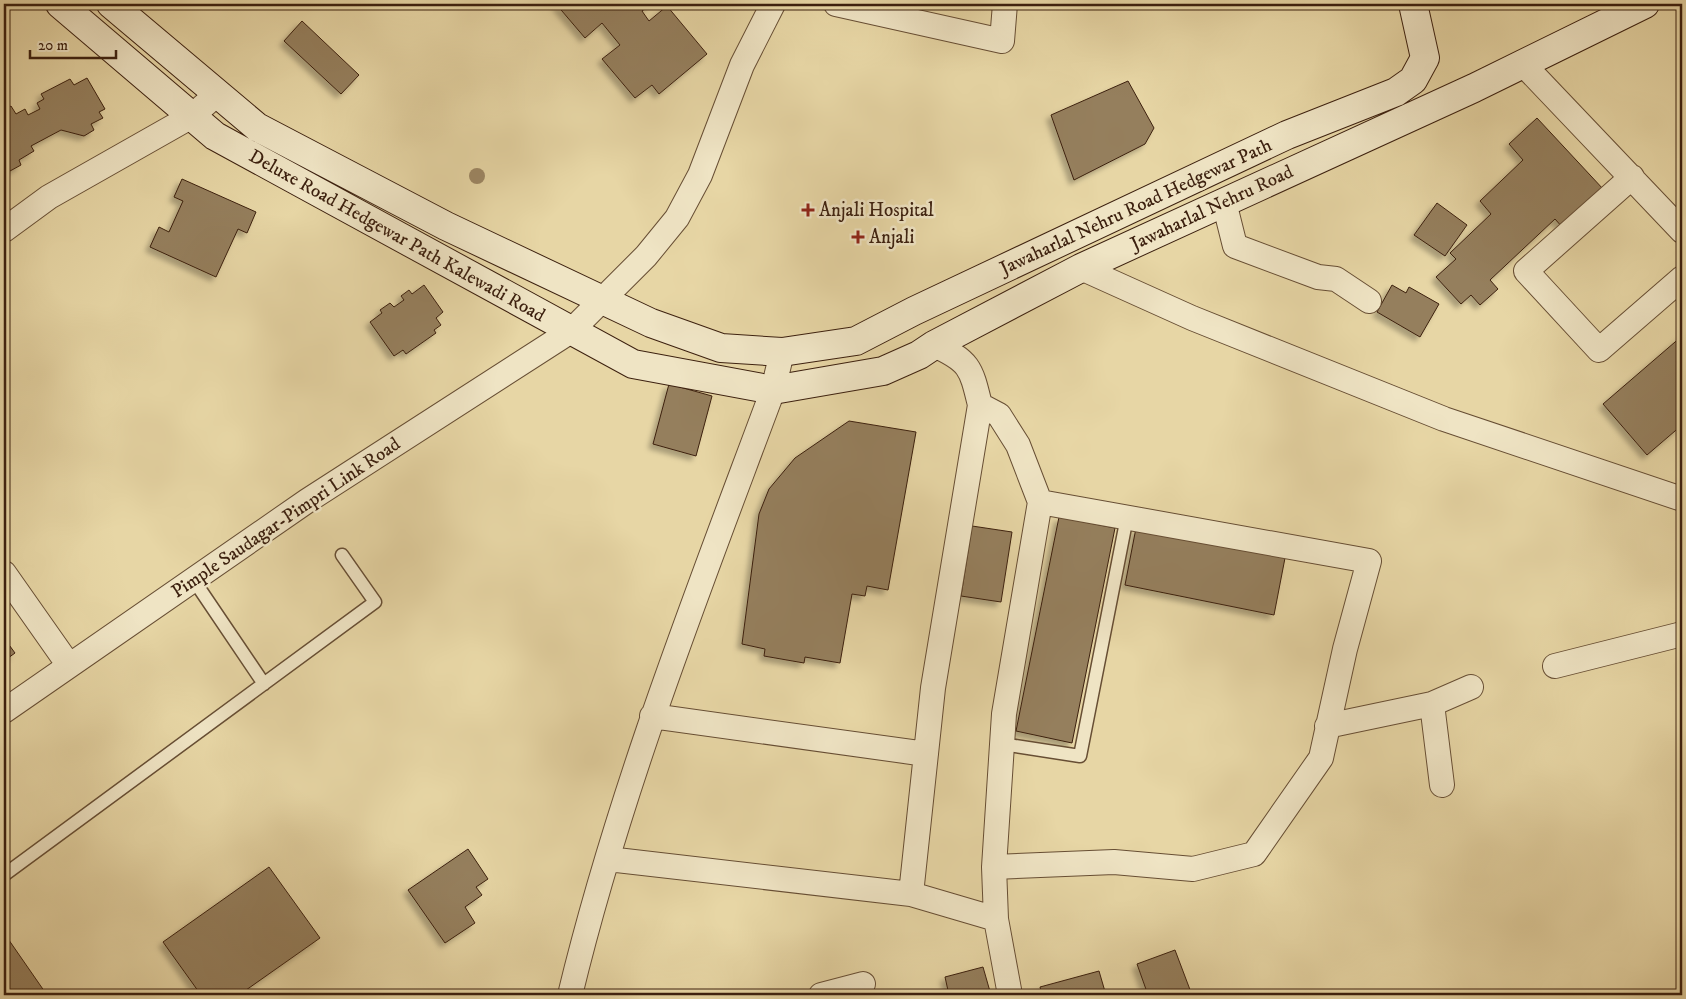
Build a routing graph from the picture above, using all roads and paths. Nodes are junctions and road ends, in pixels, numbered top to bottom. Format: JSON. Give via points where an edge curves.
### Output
{"nodes":[{"id":1,"x":60,"y":4,"type":"edge"},
{"id":2,"x":773,"y":4,"type":"edge"},
{"id":3,"x":836,"y":4,"type":"edge"},
{"id":4,"x":1005,"y":4,"type":"edge"},
{"id":5,"x":1413,"y":4,"type":"edge"},
{"id":6,"x":1645,"y":4,"type":"edge"},
{"id":7,"x":120,"y":7,"type":"edge"},
{"id":8,"x":1524,"y":65,"type":"junction"},
{"id":9,"x":217,"y":94,"type":"junction"},
{"id":10,"x":192,"y":116,"type":"junction"},
{"id":11,"x":1632,"y":177,"type":"junction"},
{"id":12,"x":1224,"y":202,"type":"junction"},
{"id":13,"x":4,"y":230,"type":"edge"},
{"id":14,"x":1682,"y":231,"type":"edge"},
{"id":15,"x":1080,"y":268,"type":"junction"},
{"id":16,"x":1682,"y":278,"type":"edge"},
{"id":17,"x":602,"y":300,"type":"junction"},
{"id":18,"x":1369,"y":301,"type":"dead end"},
{"id":19,"x":571,"y":331,"type":"junction"},
{"id":20,"x":934,"y":345,"type":"junction"},
{"id":21,"x":782,"y":352,"type":"junction"},
{"id":22,"x":774,"y":390,"type":"junction"},
{"id":23,"x":980,"y":405,"type":"junction"},
{"id":24,"x":1682,"y":499,"type":"edge"},
{"id":25,"x":1040,"y":502,"type":"junction"},
{"id":26,"x":1127,"y":517,"type":"junction"},
{"id":27,"x":342,"y":555,"type":"dead end"},
{"id":28,"x":4,"y":573,"type":"edge"},
{"id":29,"x":193,"y":579,"type":"junction"},
{"id":30,"x":1682,"y":634,"type":"edge"},
{"id":31,"x":68,"y":664,"type":"junction"},
{"id":32,"x":1555,"y":666,"type":"dead end"},
{"id":33,"x":264,"y":684,"type":"junction"},
{"id":34,"x":1471,"y":687,"type":"dead end"},
{"id":35,"x":1432,"y":704,"type":"junction"},
{"id":36,"x":4,"y":711,"type":"edge"},
{"id":37,"x":652,"y":716,"type":"junction"},
{"id":38,"x":1327,"y":726,"type":"junction"},
{"id":39,"x":1002,"y":744,"type":"junction"},
{"id":40,"x":926,"y":754,"type":"junction"},
{"id":41,"x":1442,"y":785,"type":"dead end"},
{"id":42,"x":608,"y":858,"type":"junction"},
{"id":43,"x":994,"y":867,"type":"junction"},
{"id":44,"x":4,"y":875,"type":"edge"},
{"id":45,"x":911,"y":894,"type":"junction"},
{"id":46,"x":996,"y":919,"type":"junction"},
{"id":47,"x":863,"y":984,"type":"dead end"},
{"id":48,"x":570,"y":995,"type":"edge"},
{"id":49,"x":821,"y":995,"type":"edge"},
{"id":50,"x":1010,"y":995,"type":"edge"}],
"edges":[{"from":1,"to":10,"type":"street","name":"Deluxe Road Hedgewar Path Kalewadi Road"},
{"from":2,"to":17,"type":"street","name":"Pimple Saudagar-Pimpri Link Road","via":[[742,65],[700,175],[677,218],[646,256]]},
{"from":3,"to":4,"type":"street","via":[[1002,41]]},
{"from":5,"to":21,"type":"street","name":"Jawaharlal Nehru Road Hedgewar Path","via":[[1425,58],[1413,80],[1396,92],[1287,135],[856,341]]},
{"from":6,"to":8,"type":"street","name":"Jawaharlal Nehru Road"},
{"from":7,"to":9,"type":"street","name":"Deluxe Road Hedgewar Path Kalewadi Road"},
{"from":8,"to":11,"type":"street"},
{"from":8,"to":12,"type":"street","name":"Jawaharlal Nehru Road"},
{"from":9,"to":10,"type":"street"},
{"from":9,"to":17,"type":"street","name":"Deluxe Road Hedgewar Path Kalewadi Road","via":[[257,127],[446,226]]},
{"from":10,"to":13,"type":"street","via":[[48,197]]},
{"from":10,"to":19,"type":"street","name":"Deluxe Road Hedgewar Path Kalewadi Road","via":[[215,136]]},
{"from":11,"to":14,"type":"street"},
{"from":11,"to":16,"type":"street","via":[[1526,271],[1599,350]]},
{"from":12,"to":15,"type":"street","name":"Jawaharlal Nehru Road"},
{"from":12,"to":18,"type":"street","via":[[1235,246],[1318,277],[1336,280]]},
{"from":15,"to":20,"type":"street","name":"Jawaharlal Nehru Road"},
{"from":15,"to":24,"type":"street","via":[[1192,318],[1444,419]]},
{"from":17,"to":19,"type":"street","name":"Pimple Saudagar-Pimpri Link Road"},
{"from":17,"to":21,"type":"street","name":"Deluxe Road Hedgewar Path Kalewadi Road","via":[[651,323],[721,348]]},
{"from":19,"to":22,"type":"street","name":"Deluxe Road Hedgewar Path Kalewadi Road","via":[[633,364]]},
{"from":19,"to":29,"type":"street","name":"Pimple Saudagar-Pimpri Link Road","via":[[307,501]]},
{"from":20,"to":22,"type":"street","name":"Jawaharlal Nehru Road","via":[[920,355],[883,371]]},
{"from":20,"to":23,"type":"street","via":[[957,355],[972,373]]},
{"from":21,"to":22,"type":"street"},
{"from":22,"to":37,"type":"street"},
{"from":23,"to":25,"type":"street","via":[[999,415],[1018,445]]},
{"from":23,"to":40,"type":"street","via":[[933,688]]},
{"from":25,"to":26,"type":"street"},
{"from":25,"to":39,"type":"street","via":[[1004,714]]},
{"from":26,"to":38,"type":"street","via":[[1369,561]]},
{"from":26,"to":39,"type":"lane","via":[[1080,756]]},
{"from":27,"to":33,"type":"lane","via":[[375,602]]},
{"from":28,"to":31,"type":"street"},
{"from":29,"to":31,"type":"street","name":"Pimple Saudagar-Pimpri Link Road"},
{"from":29,"to":33,"type":"lane"},
{"from":30,"to":32,"type":"street"},
{"from":31,"to":36,"type":"street","name":"Pimple Saudagar-Pimpri Link Road"},
{"from":33,"to":44,"type":"lane"},
{"from":34,"to":35,"type":"street"},
{"from":35,"to":38,"type":"street"},
{"from":35,"to":41,"type":"street"},
{"from":37,"to":40,"type":"street"},
{"from":37,"to":42,"type":"street"},
{"from":38,"to":43,"type":"street","via":[[1321,758],[1254,854],[1193,869],[1114,862]]},
{"from":39,"to":43,"type":"street"},
{"from":40,"to":45,"type":"street"},
{"from":42,"to":45,"type":"street"},
{"from":42,"to":48,"type":"street"},
{"from":43,"to":46,"type":"street"},
{"from":45,"to":46,"type":"street"},
{"from":46,"to":50,"type":"street"},
{"from":47,"to":49,"type":"street"}]}
